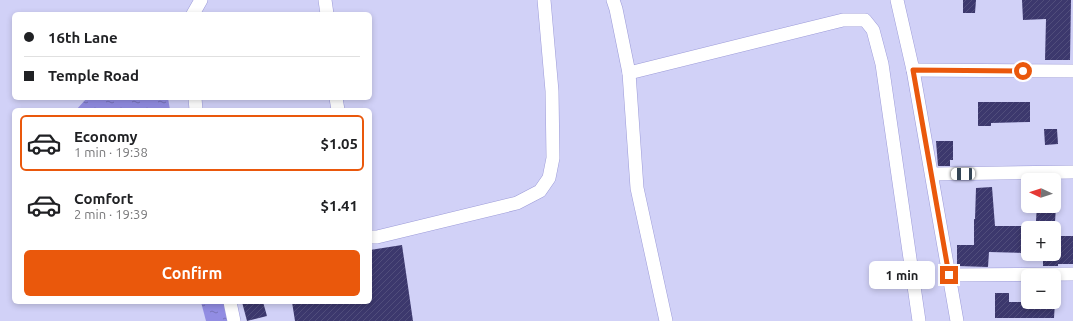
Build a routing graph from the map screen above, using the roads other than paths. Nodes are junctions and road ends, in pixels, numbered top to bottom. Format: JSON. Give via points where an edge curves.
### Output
{"nodes":[{"id":1,"x":201,"y":0,"type":"edge"},
{"id":2,"x":325,"y":0,"type":"edge"},
{"id":3,"x":544,"y":0,"type":"edge"},
{"id":4,"x":613,"y":0,"type":"edge"},
{"id":5,"x":897,"y":0,"type":"edge"},
{"id":6,"x":194,"y":12,"type":"edge"},
{"id":7,"x":327,"y":12,"type":"edge"},
{"id":8,"x":913,"y":70,"type":"junction"},
{"id":9,"x":1073,"y":71,"type":"edge"},
{"id":10,"x":629,"y":73,"type":"junction"},
{"id":11,"x":1073,"y":172,"type":"edge"},
{"id":12,"x":932,"y":174,"type":"junction"},
{"id":13,"x":372,"y":237,"type":"edge"},
{"id":14,"x":1073,"y":274,"type":"edge"},
{"id":15,"x":949,"y":275,"type":"junction"},
{"id":16,"x":230,"y":304,"type":"edge"},
{"id":17,"x":234,"y":321,"type":"edge"},
{"id":18,"x":666,"y":321,"type":"edge"},
{"id":19,"x":919,"y":321,"type":"edge"},
{"id":20,"x":957,"y":321,"type":"edge"}],
"edges":[{"from":1,"to":6,"type":"street"},
{"from":2,"to":7,"type":"street"},
{"from":3,"to":13,"type":"street","via":[[552,91],[553,158],[549,178],[540,191],[517,203]]},
{"from":4,"to":10,"type":"street"},
{"from":5,"to":8,"type":"street"},
{"from":8,"to":9,"type":"street"},
{"from":8,"to":12,"type":"street"},
{"from":10,"to":18,"type":"street","via":[[637,188]]},
{"from":10,"to":19,"type":"street","via":[[843,20],[864,20],[873,30],[882,64]]},
{"from":11,"to":12,"type":"street"},
{"from":12,"to":15,"type":"street"},
{"from":14,"to":15,"type":"street"},
{"from":15,"to":20,"type":"street"},
{"from":16,"to":17,"type":"street"}]}
